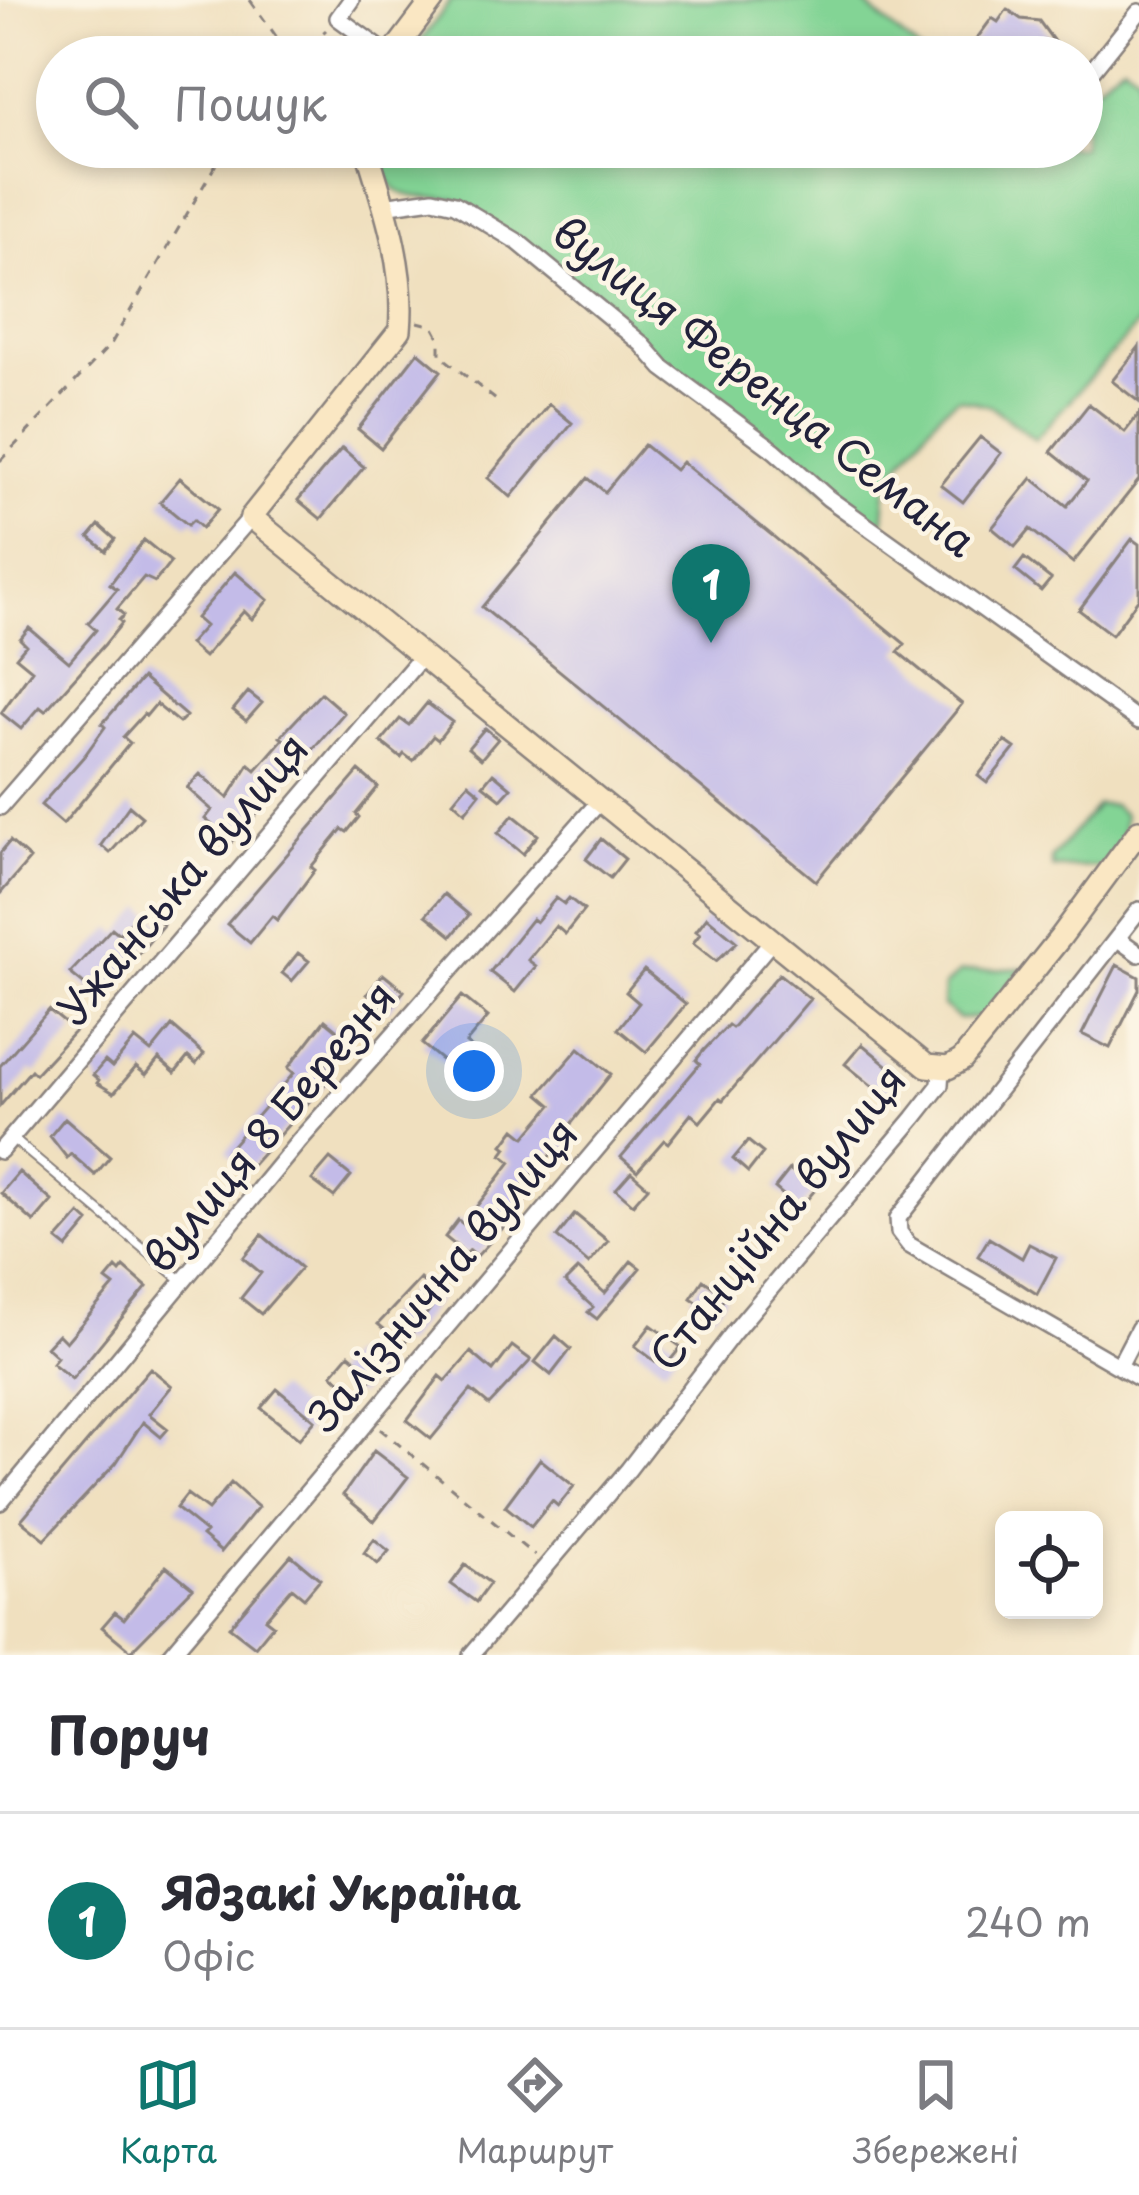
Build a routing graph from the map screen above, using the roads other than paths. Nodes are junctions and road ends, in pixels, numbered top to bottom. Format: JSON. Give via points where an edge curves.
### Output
{"nodes":[{"id":1,"x":330,"y":0,"type":"edge"},
{"id":2,"x":352,"y":0,"type":"edge"},
{"id":3,"x":433,"y":0,"type":"edge"},
{"id":4,"x":1139,"y":12,"type":"edge"},
{"id":5,"x":338,"y":18,"type":"junction"},
{"id":6,"x":363,"y":36,"type":"edge"},
{"id":7,"x":405,"y":36,"type":"edge"},
{"id":8,"x":1103,"y":57,"type":"edge"},
{"id":9,"x":372,"y":168,"type":"edge"},
{"id":10,"x":383,"y":206,"type":"junction"},
{"id":11,"x":250,"y":517,"type":"junction"},
{"id":12,"x":423,"y":655,"type":"junction"},
{"id":13,"x":1139,"y":721,"type":"edge"},
{"id":14,"x":599,"y":802,"type":"junction"},
{"id":15,"x":0,"y":807,"type":"edge"},
{"id":16,"x":1139,"y":830,"type":"edge"},
{"id":17,"x":1139,"y":910,"type":"edge"},
{"id":18,"x":1118,"y":938,"type":"junction"},
{"id":19,"x":771,"y":942,"type":"junction"},
{"id":20,"x":1139,"y":954,"type":"edge"},
{"id":21,"x":941,"y":1069,"type":"junction"},
{"id":22,"x":6,"y":1144,"type":"edge"},
{"id":23,"x":185,"y":1283,"type":"junction"},
{"id":24,"x":1139,"y":1328,"type":"edge"},
{"id":25,"x":1119,"y":1366,"type":"junction"},
{"id":26,"x":1139,"y":1378,"type":"edge"},
{"id":27,"x":0,"y":1502,"type":"edge"},
{"id":28,"x":170,"y":1655,"type":"edge"},
{"id":29,"x":471,"y":1655,"type":"edge"}],
"edges":[{"from":1,"to":5,"type":"street"},
{"from":2,"to":5,"type":"street"},
{"from":3,"to":7,"type":"street"},
{"from":4,"to":8,"type":"street"},
{"from":5,"to":6,"type":"street"},
{"from":9,"to":10,"type":"street"},
{"from":10,"to":11,"type":"street","via":[[397,262],[400,330]]},
{"from":10,"to":13,"type":"street","name":"вулиця Ференца Семана","via":[[454,203],[518,242],[828,498]]},
{"from":11,"to":12,"type":"street"},
{"from":11,"to":15,"type":"street"},
{"from":12,"to":14,"type":"street"},
{"from":12,"to":22,"type":"street","name":"Ужанська вулиця"},
{"from":14,"to":19,"type":"street"},
{"from":14,"to":23,"type":"street","name":"вулиця 8 Березня","via":[[300,1140]]},
{"from":16,"to":21,"type":"street","name":"Станційна вулиця","via":[[977,1043]]},
{"from":17,"to":18,"type":"street"},
{"from":18,"to":20,"type":"street"},
{"from":18,"to":25,"type":"street","via":[[898,1218],[909,1245]]},
{"from":19,"to":21,"type":"street","via":[[918,1061]]},
{"from":19,"to":28,"type":"street","name":"Залізнична вулиця"},
{"from":21,"to":29,"type":"street","name":"Станційна вулиця","via":[[940,1085],[914,1118]]},
{"from":22,"to":23,"type":"lane"},
{"from":23,"to":27,"type":"street","name":"вулиця 8 Березня"},
{"from":24,"to":25,"type":"street"},
{"from":25,"to":26,"type":"street"}]}
